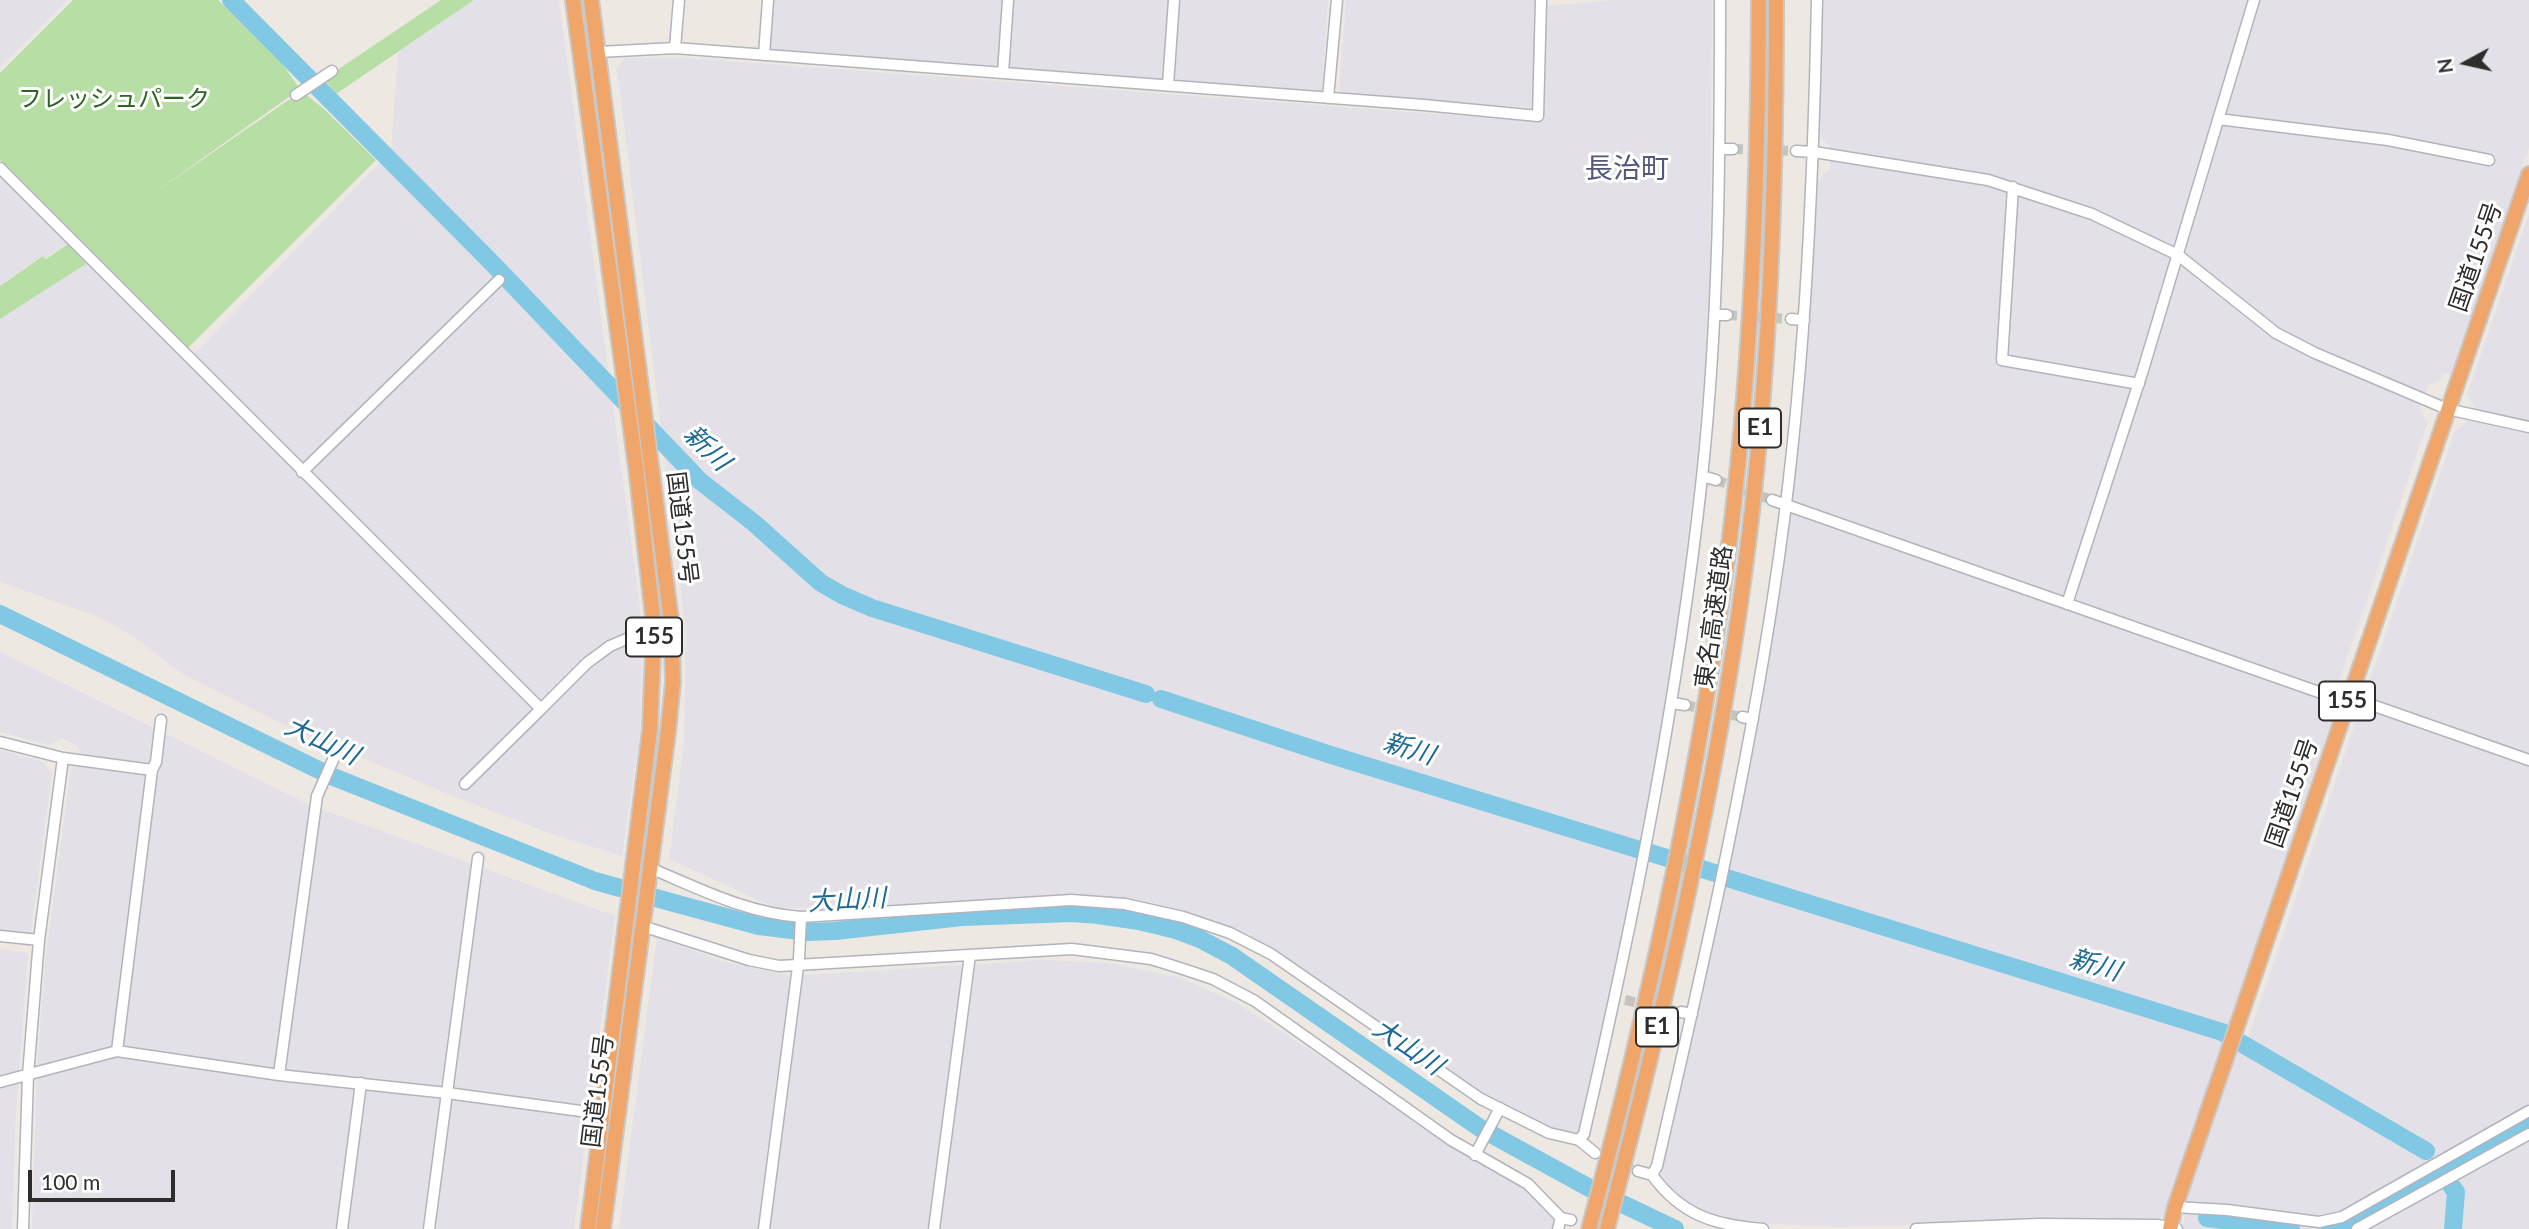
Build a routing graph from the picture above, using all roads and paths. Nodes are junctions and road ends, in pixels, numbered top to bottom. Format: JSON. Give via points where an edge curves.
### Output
{"nodes":[{"id":1,"x":573,"y":0,"type":"edge"},
{"id":2,"x":591,"y":0,"type":"edge"},
{"id":3,"x":679,"y":0,"type":"edge"},
{"id":4,"x":768,"y":0,"type":"edge"},
{"id":5,"x":1008,"y":0,"type":"edge"},
{"id":6,"x":1174,"y":0,"type":"edge"},
{"id":7,"x":1337,"y":0,"type":"edge"},
{"id":8,"x":1541,"y":0,"type":"edge"},
{"id":9,"x":1720,"y":0,"type":"edge"},
{"id":10,"x":1759,"y":0,"type":"edge"},
{"id":11,"x":1776,"y":0,"type":"edge"},
{"id":12,"x":1817,"y":0,"type":"edge"},
{"id":13,"x":2254,"y":0,"type":"edge"},
{"id":14,"x":675,"y":48,"type":"junction"},
{"id":15,"x":598,"y":52,"type":"junction"},
{"id":16,"x":764,"y":54,"type":"junction"},
{"id":17,"x":332,"y":71,"type":"dead end"},
{"id":18,"x":1003,"y":73,"type":"junction"},
{"id":19,"x":1168,"y":85,"type":"junction"},
{"id":20,"x":296,"y":95,"type":"dead end"},
{"id":21,"x":1328,"y":98,"type":"junction"},
{"id":22,"x":2218,"y":119,"type":"junction"},
{"id":23,"x":1720,"y":149,"type":"junction"},
{"id":24,"x":1733,"y":149,"type":"tunnel mouth"},
{"id":25,"x":1796,"y":151,"type":"tunnel mouth"},
{"id":26,"x":1814,"y":152,"type":"junction"},
{"id":27,"x":2489,"y":160,"type":"dead end"},
{"id":28,"x":0,"y":168,"type":"edge"},
{"id":29,"x":2529,"y":174,"type":"edge"},
{"id":30,"x":2013,"y":187,"type":"junction"},
{"id":31,"x":2178,"y":255,"type":"junction"},
{"id":32,"x":499,"y":280,"type":"dead end"},
{"id":33,"x":1715,"y":315,"type":"junction"},
{"id":34,"x":1727,"y":316,"type":"tunnel mouth"},
{"id":35,"x":1791,"y":319,"type":"tunnel mouth"},
{"id":36,"x":1804,"y":320,"type":"junction"},
{"id":37,"x":2139,"y":384,"type":"junction"},
{"id":38,"x":2447,"y":409,"type":"junction"},
{"id":39,"x":2529,"y":427,"type":"edge"},
{"id":40,"x":302,"y":472,"type":"junction"},
{"id":41,"x":1702,"y":476,"type":"junction"},
{"id":42,"x":1716,"y":480,"type":"tunnel mouth"},
{"id":43,"x":1772,"y":500,"type":"tunnel mouth"},
{"id":44,"x":1785,"y":504,"type":"junction"},
{"id":45,"x":2067,"y":604,"type":"junction"},
{"id":46,"x":671,"y":620,"type":"junction"},
{"id":47,"x":654,"y":626,"type":"junction"},
{"id":48,"x":2348,"y":699,"type":"junction"},
{"id":49,"x":1672,"y":703,"type":"junction"},
{"id":50,"x":1685,"y":705,"type":"tunnel mouth"},
{"id":51,"x":541,"y":709,"type":"junction"},
{"id":52,"x":161,"y":720,"type":"dead end"},
{"id":53,"x":0,"y":743,"type":"edge"},
{"id":54,"x":336,"y":755,"type":"dead end"},
{"id":55,"x":63,"y":758,"type":"junction"},
{"id":56,"x":2529,"y":760,"type":"edge"},
{"id":57,"x":152,"y":770,"type":"junction"},
{"id":58,"x":465,"y":784,"type":"dead end"},
{"id":59,"x":478,"y":858,"type":"dead end"},
{"id":60,"x":650,"y":868,"type":"junction"},
{"id":61,"x":801,"y":920,"type":"junction"},
{"id":62,"x":642,"y":926,"type":"junction"},
{"id":63,"x":0,"y":936,"type":"edge"},
{"id":64,"x":38,"y":940,"type":"junction"},
{"id":65,"x":970,"y":955,"type":"junction"},
{"id":66,"x":799,"y":962,"type":"junction"},
{"id":67,"x":1681,"y":1012,"type":"tunnel mouth"},
{"id":68,"x":1692,"y":1014,"type":"junction"},
{"id":69,"x":117,"y":1051,"type":"junction"},
{"id":70,"x":28,"y":1075,"type":"junction"},
{"id":71,"x":279,"y":1075,"type":"junction"},
{"id":72,"x":0,"y":1082,"type":"edge"},
{"id":73,"x":361,"y":1083,"type":"junction"},
{"id":74,"x":447,"y":1093,"type":"junction"},
{"id":75,"x":1499,"y":1110,"type":"junction"},
{"id":76,"x":2529,"y":1111,"type":"edge"},
{"id":77,"x":603,"y":1114,"type":"junction"},
{"id":78,"x":2529,"y":1134,"type":"edge"},
{"id":79,"x":1580,"y":1140,"type":"junction"},
{"id":80,"x":1476,"y":1153,"type":"junction"},
{"id":81,"x":1595,"y":1153,"type":"tunnel mouth"},
{"id":82,"x":1638,"y":1171,"type":"tunnel mouth"},
{"id":83,"x":1652,"y":1175,"type":"junction"},
{"id":84,"x":2175,"y":1208,"type":"junction"},
{"id":85,"x":1591,"y":1222,"type":"edge"},
{"id":86,"x":1608,"y":1226,"type":"edge"},
{"id":87,"x":23,"y":1229,"type":"edge"},
{"id":88,"x":342,"y":1229,"type":"edge"},
{"id":89,"x":429,"y":1229,"type":"edge"},
{"id":90,"x":588,"y":1229,"type":"edge"},
{"id":91,"x":603,"y":1229,"type":"edge"},
{"id":92,"x":764,"y":1229,"type":"edge"},
{"id":93,"x":934,"y":1229,"type":"edge"},
{"id":94,"x":1558,"y":1229,"type":"edge"},
{"id":95,"x":1763,"y":1229,"type":"edge"},
{"id":96,"x":1916,"y":1229,"type":"edge"},
{"id":97,"x":2173,"y":1229,"type":"edge"},
{"id":98,"x":2357,"y":1229,"type":"edge"}],
"edges":[{"from":1,"to":47,"type":"highway","name":"国道155号","number":"155"},
{"from":2,"to":15,"type":"highway","name":"国道155号","number":"155"},
{"from":3,"to":14,"type":"street"},
{"from":4,"to":16,"type":"street"},
{"from":5,"to":18,"type":"street"},
{"from":6,"to":19,"type":"street"},
{"from":7,"to":21,"type":"street"},
{"from":8,"to":21,"type":"street","via":[[1538,116]]},
{"from":9,"to":23,"type":"street"},
{"from":10,"to":85,"type":"highway","name":"東名高速道路","number":"E1","via":[[1759,114],[1744,398],[1719,620],[1679,848],[1630,1073]]},
{"from":11,"to":86,"type":"highway","name":"東名高速道路","number":"E1","via":[[1772,242],[1745,567],[1708,797]]},
{"from":12,"to":26,"type":"street"},
{"from":13,"to":22,"type":"street"},
{"from":14,"to":15,"type":"street"},
{"from":14,"to":16,"type":"street"},
{"from":15,"to":46,"type":"highway","name":"国道155号","number":"155"},
{"from":16,"to":18,"type":"street"},
{"from":17,"to":20,"type":"street"},
{"from":18,"to":19,"type":"street"},
{"from":19,"to":21,"type":"street"},
{"from":22,"to":27,"type":"street","via":[[2388,140]]},
{"from":22,"to":31,"type":"street"},
{"from":23,"to":24,"type":"street"},
{"from":23,"to":33,"type":"street"},
{"from":25,"to":26,"type":"street"},
{"from":26,"to":30,"type":"street"},
{"from":26,"to":36,"type":"street"},
{"from":28,"to":40,"type":"street"},
{"from":29,"to":38,"type":"highway","name":"国道155号","number":"155"},
{"from":30,"to":31,"type":"street","via":[[2092,214]]},
{"from":30,"to":37,"type":"street","via":[[2002,360]]},
{"from":31,"to":37,"type":"street"},
{"from":31,"to":38,"type":"street","via":[[2276,333]]},
{"from":32,"to":40,"type":"street"},
{"from":33,"to":34,"type":"street"},
{"from":33,"to":41,"type":"street"},
{"from":35,"to":36,"type":"street"},
{"from":36,"to":44,"type":"street"},
{"from":37,"to":45,"type":"street"},
{"from":38,"to":39,"type":"street"},
{"from":38,"to":48,"type":"highway","name":"国道155号","number":"155"},
{"from":40,"to":51,"type":"street"},
{"from":41,"to":42,"type":"street"},
{"from":41,"to":49,"type":"street"},
{"from":43,"to":44,"type":"street"},
{"from":44,"to":45,"type":"street"},
{"from":44,"to":68,"type":"street","via":[[1774,590],[1747,718],[1720,887]]},
{"from":45,"to":48,"type":"street"},
{"from":46,"to":47,"type":"street"},
{"from":46,"to":60,"type":"highway","name":"国道155号","number":"155","via":[[673,682]]},
{"from":47,"to":51,"type":"street","via":[[610,646]]},
{"from":47,"to":77,"type":"highway","name":"国道155号","number":"155","via":[[650,729]]},
{"from":48,"to":56,"type":"street"},
{"from":48,"to":84,"type":"highway","name":"国道155号","number":"155"},
{"from":49,"to":50,"type":"street"},
{"from":49,"to":79,"type":"street","via":[[1620,999]]},
{"from":51,"to":58,"type":"street"},
{"from":52,"to":57,"type":"street"},
{"from":53,"to":55,"type":"street"},
{"from":54,"to":71,"type":"street","via":[[318,792]]},
{"from":55,"to":57,"type":"street"},
{"from":55,"to":64,"type":"street"},
{"from":57,"to":69,"type":"street"},
{"from":59,"to":74,"type":"street"},
{"from":60,"to":61,"type":"street","via":[[739,905]]},
{"from":60,"to":62,"type":"highway","name":"国道155号","number":"155"},
{"from":61,"to":66,"type":"street"},
{"from":61,"to":75,"type":"street","via":[[1071,900],[1125,904],[1183,917],[1271,954]]},
{"from":62,"to":66,"type":"street","via":[[748,960],[779,966]]},
{"from":62,"to":91,"type":"highway","name":"国道155号","number":"155"},
{"from":63,"to":64,"type":"street"},
{"from":64,"to":70,"type":"street"},
{"from":65,"to":66,"type":"street"},
{"from":65,"to":80,"type":"street","via":[[1072,949],[1151,959],[1213,979],[1255,1001]]},
{"from":65,"to":93,"type":"street"},
{"from":66,"to":92,"type":"street"},
{"from":67,"to":68,"type":"street"},
{"from":68,"to":83,"type":"street"},
{"from":69,"to":70,"type":"street"},
{"from":69,"to":71,"type":"street"},
{"from":70,"to":72,"type":"street"},
{"from":70,"to":87,"type":"street"},
{"from":71,"to":73,"type":"street"},
{"from":73,"to":74,"type":"street"},
{"from":73,"to":88,"type":"street"},
{"from":74,"to":77,"type":"street"},
{"from":74,"to":89,"type":"street"},
{"from":75,"to":79,"type":"street","via":[[1549,1133]]},
{"from":75,"to":80,"type":"street"},
{"from":76,"to":84,"type":"street","via":[[2342,1217],[2319,1222]]},
{"from":77,"to":90,"type":"highway","name":"国道155号","number":"155"},
{"from":78,"to":98,"type":"street"},
{"from":79,"to":81,"type":"street"},
{"from":80,"to":94,"type":"street","via":[[1528,1184],[1566,1219]]},
{"from":82,"to":83,"type":"street"},
{"from":83,"to":95,"type":"street","via":[[1664,1192],[1692,1213],[1734,1227]]},
{"from":84,"to":97,"type":"highway","name":"国道155号","number":"155"},
{"from":96,"to":97,"type":"street","via":[[2039,1224]]}]}
